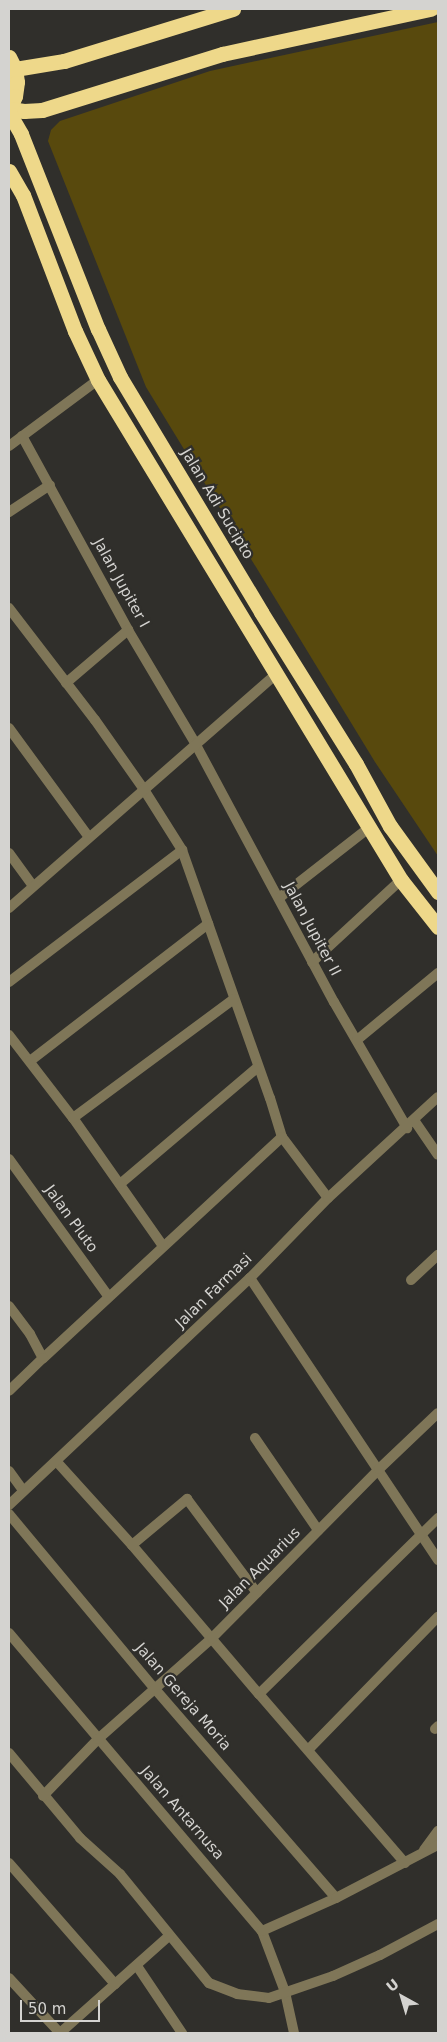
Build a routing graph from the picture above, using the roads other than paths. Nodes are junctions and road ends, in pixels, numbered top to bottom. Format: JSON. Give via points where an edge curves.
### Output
{"nodes":[{"id":1,"x":233,"y":9,"type":"edge"},
{"id":2,"x":431,"y":9,"type":"edge"},
{"id":3,"x":12,"y":63,"type":"edge"},
{"id":4,"x":9,"y":111,"type":"edge"},
{"id":5,"x":9,"y":171,"type":"edge"},
{"id":6,"x":98,"y":380,"type":"junction"},
{"id":7,"x":22,"y":436,"type":"junction"},
{"id":8,"x":9,"y":446,"type":"edge"},
{"id":9,"x":50,"y":485,"type":"junction"},
{"id":10,"x":9,"y":512,"type":"edge"},
{"id":11,"x":9,"y":608,"type":"edge"},
{"id":12,"x":128,"y":630,"type":"junction"},
{"id":13,"x":275,"y":675,"type":"junction"},
{"id":14,"x":66,"y":683,"type":"junction"},
{"id":15,"x":324,"y":715,"type":"junction"},
{"id":16,"x":9,"y":728,"type":"edge"},
{"id":17,"x":309,"y":728,"type":"junction"},
{"id":18,"x":196,"y":743,"type":"junction"},
{"id":19,"x":143,"y":788,"type":"junction"},
{"id":20,"x":370,"y":827,"type":"junction"},
{"id":21,"x":88,"y":836,"type":"junction"},
{"id":22,"x":182,"y":850,"type":"junction"},
{"id":23,"x":9,"y":853,"type":"edge"},
{"id":24,"x":401,"y":880,"type":"junction"},
{"id":25,"x":33,"y":886,"type":"junction"},
{"id":26,"x":438,"y":892,"type":"edge"},
{"id":27,"x":278,"y":898,"type":"junction"},
{"id":28,"x":9,"y":908,"type":"edge"},
{"id":29,"x":208,"y":924,"type":"junction"},
{"id":30,"x":438,"y":926,"type":"edge"},
{"id":31,"x":312,"y":962,"type":"junction"},
{"id":32,"x":438,"y":973,"type":"edge"},
{"id":33,"x":9,"y":982,"type":"edge"},
{"id":34,"x":234,"y":999,"type":"junction"},
{"id":35,"x":9,"y":1035,"type":"edge"},
{"id":36,"x":357,"y":1040,"type":"junction"},
{"id":37,"x":30,"y":1062,"type":"junction"},
{"id":38,"x":258,"y":1067,"type":"junction"},
{"id":39,"x":438,"y":1097,"type":"edge"},
{"id":40,"x":73,"y":1118,"type":"junction"},
{"id":41,"x":411,"y":1124,"type":"junction"},
{"id":42,"x":282,"y":1137,"type":"junction"},
{"id":43,"x":438,"y":1155,"type":"edge"},
{"id":44,"x":9,"y":1159,"type":"edge"},
{"id":45,"x":120,"y":1184,"type":"junction"},
{"id":46,"x":328,"y":1198,"type":"junction"},
{"id":47,"x":163,"y":1246,"type":"junction"},
{"id":48,"x":438,"y":1255,"type":"edge"},
{"id":49,"x":250,"y":1278,"type":"junction"},
{"id":50,"x":411,"y":1280,"type":"dead end"},
{"id":51,"x":109,"y":1298,"type":"junction"},
{"id":52,"x":9,"y":1306,"type":"edge"},
{"id":53,"x":43,"y":1358,"type":"junction"},
{"id":54,"x":9,"y":1391,"type":"edge"},
{"id":55,"x":438,"y":1413,"type":"edge"},
{"id":56,"x":255,"y":1438,"type":"dead end"},
{"id":57,"x":57,"y":1462,"type":"junction"},
{"id":58,"x":379,"y":1469,"type":"junction"},
{"id":59,"x":9,"y":1471,"type":"edge"},
{"id":60,"x":23,"y":1490,"type":"junction"},
{"id":61,"x":9,"y":1506,"type":"edge"},
{"id":62,"x":9,"y":1514,"type":"edge"},
{"id":63,"x":438,"y":1518,"type":"edge"},
{"id":64,"x":318,"y":1530,"type":"junction"},
{"id":65,"x":422,"y":1535,"type":"junction"},
{"id":66,"x":132,"y":1545,"type":"junction"},
{"id":67,"x":438,"y":1560,"type":"edge"},
{"id":68,"x":257,"y":1593,"type":"junction"},
{"id":69,"x":438,"y":1617,"type":"edge"},
{"id":70,"x":9,"y":1633,"type":"edge"},
{"id":71,"x":212,"y":1638,"type":"junction"},
{"id":72,"x":155,"y":1689,"type":"junction"},
{"id":73,"x":259,"y":1694,"type":"junction"},
{"id":74,"x":98,"y":1739,"type":"junction"},
{"id":75,"x":309,"y":1749,"type":"junction"},
{"id":76,"x":9,"y":1753,"type":"edge"},
{"id":77,"x":44,"y":1796,"type":"junction"},
{"id":78,"x":438,"y":1831,"type":"edge"},
{"id":79,"x":438,"y":1845,"type":"edge"},
{"id":80,"x":423,"y":1852,"type":"junction"},
{"id":81,"x":9,"y":1863,"type":"edge"},
{"id":82,"x":405,"y":1863,"type":"junction"},
{"id":83,"x":336,"y":1898,"type":"junction"},
{"id":84,"x":438,"y":1924,"type":"edge"},
{"id":85,"x":262,"y":1931,"type":"junction"},
{"id":86,"x":169,"y":1936,"type":"junction"},
{"id":87,"x":137,"y":1966,"type":"junction"},
{"id":88,"x":9,"y":1978,"type":"edge"},
{"id":89,"x":115,"y":1984,"type":"junction"},
{"id":90,"x":285,"y":1992,"type":"junction"},
{"id":91,"x":60,"y":2033,"type":"edge"},
{"id":92,"x":182,"y":2033,"type":"edge"},
{"id":93,"x":294,"y":2033,"type":"edge"}],
"edges":[{"from":1,"to":3,"type":"highway","via":[[64,61]]},
{"from":2,"to":4,"type":"highway","via":[[222,54],[42,110]]},
{"from":3,"to":4,"type":"highway","via":[[15,96]]},
{"from":4,"to":15,"type":"highway","name":"Jalan Adi Sucipto","via":[[108,355]]},
{"from":5,"to":6,"type":"highway","via":[[23,196],[75,331]]},
{"from":6,"to":7,"type":"street"},
{"from":6,"to":13,"type":"highway"},
{"from":7,"to":8,"type":"street"},
{"from":7,"to":9,"type":"street","name":"Jalan Jupiter I"},
{"from":9,"to":10,"type":"street"},
{"from":9,"to":12,"type":"street","name":"Jalan Jupiter I"},
{"from":11,"to":14,"type":"street"},
{"from":12,"to":14,"type":"street"},
{"from":12,"to":18,"type":"street","name":"Jalan Jupiter I"},
{"from":13,"to":17,"type":"highway"},
{"from":13,"to":18,"type":"street"},
{"from":14,"to":19,"type":"street"},
{"from":15,"to":17,"type":"highway"},
{"from":15,"to":26,"type":"highway","name":"Jalan Adi Sucipto","via":[[390,826]]},
{"from":16,"to":21,"type":"street"},
{"from":17,"to":20,"type":"highway"},
{"from":18,"to":19,"type":"street"},
{"from":18,"to":27,"type":"street","name":"Jalan Jupiter II"},
{"from":19,"to":21,"type":"street"},
{"from":19,"to":22,"type":"street"},
{"from":20,"to":24,"type":"highway"},
{"from":20,"to":27,"type":"street"},
{"from":21,"to":25,"type":"street"},
{"from":22,"to":29,"type":"street"},
{"from":22,"to":33,"type":"street"},
{"from":23,"to":25,"type":"street"},
{"from":24,"to":30,"type":"highway"},
{"from":24,"to":31,"type":"street"},
{"from":25,"to":28,"type":"street"},
{"from":27,"to":31,"type":"street","name":"Jalan Jupiter II"},
{"from":29,"to":34,"type":"street"},
{"from":29,"to":37,"type":"street"},
{"from":31,"to":36,"type":"street","name":"Jalan Jupiter II"},
{"from":32,"to":36,"type":"street"},
{"from":34,"to":38,"type":"street"},
{"from":34,"to":40,"type":"street"},
{"from":35,"to":37,"type":"street"},
{"from":36,"to":41,"type":"street","name":"Jalan Jupiter II"},
{"from":37,"to":40,"type":"street"},
{"from":38,"to":42,"type":"street"},
{"from":38,"to":45,"type":"street"},
{"from":39,"to":41,"type":"street","name":"Jalan Farmasi"},
{"from":40,"to":45,"type":"street"},
{"from":41,"to":43,"type":"street","name":"Jalan Jupiter II"},
{"from":41,"to":46,"type":"street","name":"Jalan Farmasi"},
{"from":42,"to":46,"type":"street"},
{"from":42,"to":47,"type":"street"},
{"from":44,"to":51,"type":"street","name":"Jalan Pluto"},
{"from":45,"to":47,"type":"street"},
{"from":46,"to":49,"type":"street","name":"Jalan Farmasi"},
{"from":47,"to":51,"type":"street"},
{"from":48,"to":50,"type":"street"},
{"from":49,"to":57,"type":"street","name":"Jalan Farmasi"},
{"from":49,"to":58,"type":"street"},
{"from":51,"to":53,"type":"street"},
{"from":52,"to":53,"type":"street"},
{"from":53,"to":54,"type":"street"},
{"from":55,"to":58,"type":"street","name":"Jalan Aquarius"},
{"from":56,"to":64,"type":"street"},
{"from":57,"to":60,"type":"street","name":"Jalan Farmasi"},
{"from":57,"to":66,"type":"street"},
{"from":58,"to":64,"type":"street","name":"Jalan Aquarius"},
{"from":58,"to":65,"type":"street"},
{"from":59,"to":60,"type":"street"},
{"from":60,"to":61,"type":"street","name":"Jalan Farmasi"},
{"from":62,"to":72,"type":"street","name":"Jalan Gereja Moria"},
{"from":63,"to":65,"type":"street"},
{"from":64,"to":68,"type":"street","name":"Jalan Aquarius"},
{"from":65,"to":67,"type":"street"},
{"from":65,"to":73,"type":"street"},
{"from":66,"to":68,"type":"street","via":[[187,1499]]},
{"from":66,"to":71,"type":"street"},
{"from":68,"to":71,"type":"street","name":"Jalan Aquarius"},
{"from":69,"to":75,"type":"street"},
{"from":70,"to":74,"type":"street","name":"Jalan Antarnusa"},
{"from":71,"to":72,"type":"street","name":"Jalan Aquarius"},
{"from":71,"to":73,"type":"street"},
{"from":72,"to":74,"type":"street","name":"Jalan Aquarius"},
{"from":72,"to":83,"type":"street","name":"Jalan Gereja Moria"},
{"from":73,"to":75,"type":"street"},
{"from":74,"to":77,"type":"street","name":"Jalan Aquarius"},
{"from":74,"to":85,"type":"street","name":"Jalan Antarnusa"},
{"from":75,"to":82,"type":"street"},
{"from":76,"to":77,"type":"street"},
{"from":77,"to":86,"type":"street","via":[[80,1838],[120,1874]]},
{"from":78,"to":80,"type":"street"},
{"from":79,"to":80,"type":"street"},
{"from":80,"to":82,"type":"street"},
{"from":81,"to":89,"type":"street"},
{"from":82,"to":83,"type":"street"},
{"from":83,"to":85,"type":"street"},
{"from":84,"to":90,"type":"street","via":[[372,1959]]},
{"from":85,"to":90,"type":"street","name":"Jalan Antarnusa"},
{"from":86,"to":87,"type":"street"},
{"from":86,"to":90,"type":"street","via":[[209,1984],[255,1997],[269,1998]]},
{"from":87,"to":89,"type":"street"},
{"from":87,"to":92,"type":"street"},
{"from":88,"to":91,"type":"street"},
{"from":89,"to":91,"type":"street"},
{"from":90,"to":93,"type":"street","name":"Jalan Antarnusa"}]}
